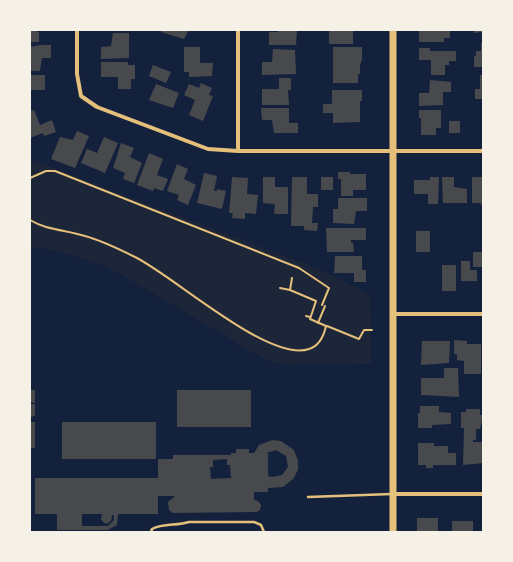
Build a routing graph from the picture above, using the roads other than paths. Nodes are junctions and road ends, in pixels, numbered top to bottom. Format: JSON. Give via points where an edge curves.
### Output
{"nodes":[{"id":1,"x":77,"y":30,"type":"edge"},
{"id":2,"x":238,"y":30,"type":"edge"},
{"id":3,"x":393,"y":30,"type":"edge"},
{"id":4,"x":238,"y":151,"type":"junction"},
{"id":5,"x":393,"y":151,"type":"junction"},
{"id":6,"x":483,"y":151,"type":"edge"},
{"id":7,"x":393,"y":314,"type":"junction"},
{"id":8,"x":483,"y":314,"type":"edge"},
{"id":9,"x":393,"y":494,"type":"junction"},
{"id":10,"x":483,"y":494,"type":"edge"},
{"id":11,"x":308,"y":497,"type":"dead end"},
{"id":12,"x":151,"y":532,"type":"edge"},
{"id":13,"x":264,"y":532,"type":"edge"},
{"id":14,"x":393,"y":532,"type":"edge"}],
"edges":[{"from":1,"to":4,"type":"street","via":[[77,74],[81,96],[97,107],[208,149]]},
{"from":2,"to":4,"type":"street"},
{"from":3,"to":5,"type":"main road"},
{"from":4,"to":5,"type":"street"},
{"from":5,"to":6,"type":"street"},
{"from":5,"to":7,"type":"main road"},
{"from":7,"to":8,"type":"street"},
{"from":7,"to":9,"type":"main road"},
{"from":9,"to":10,"type":"street"},
{"from":9,"to":11,"type":"lane"},
{"from":9,"to":14,"type":"main road"},
{"from":12,"to":13,"type":"lane","via":[[158,526],[189,522],[254,522],[261,525]]}]}
